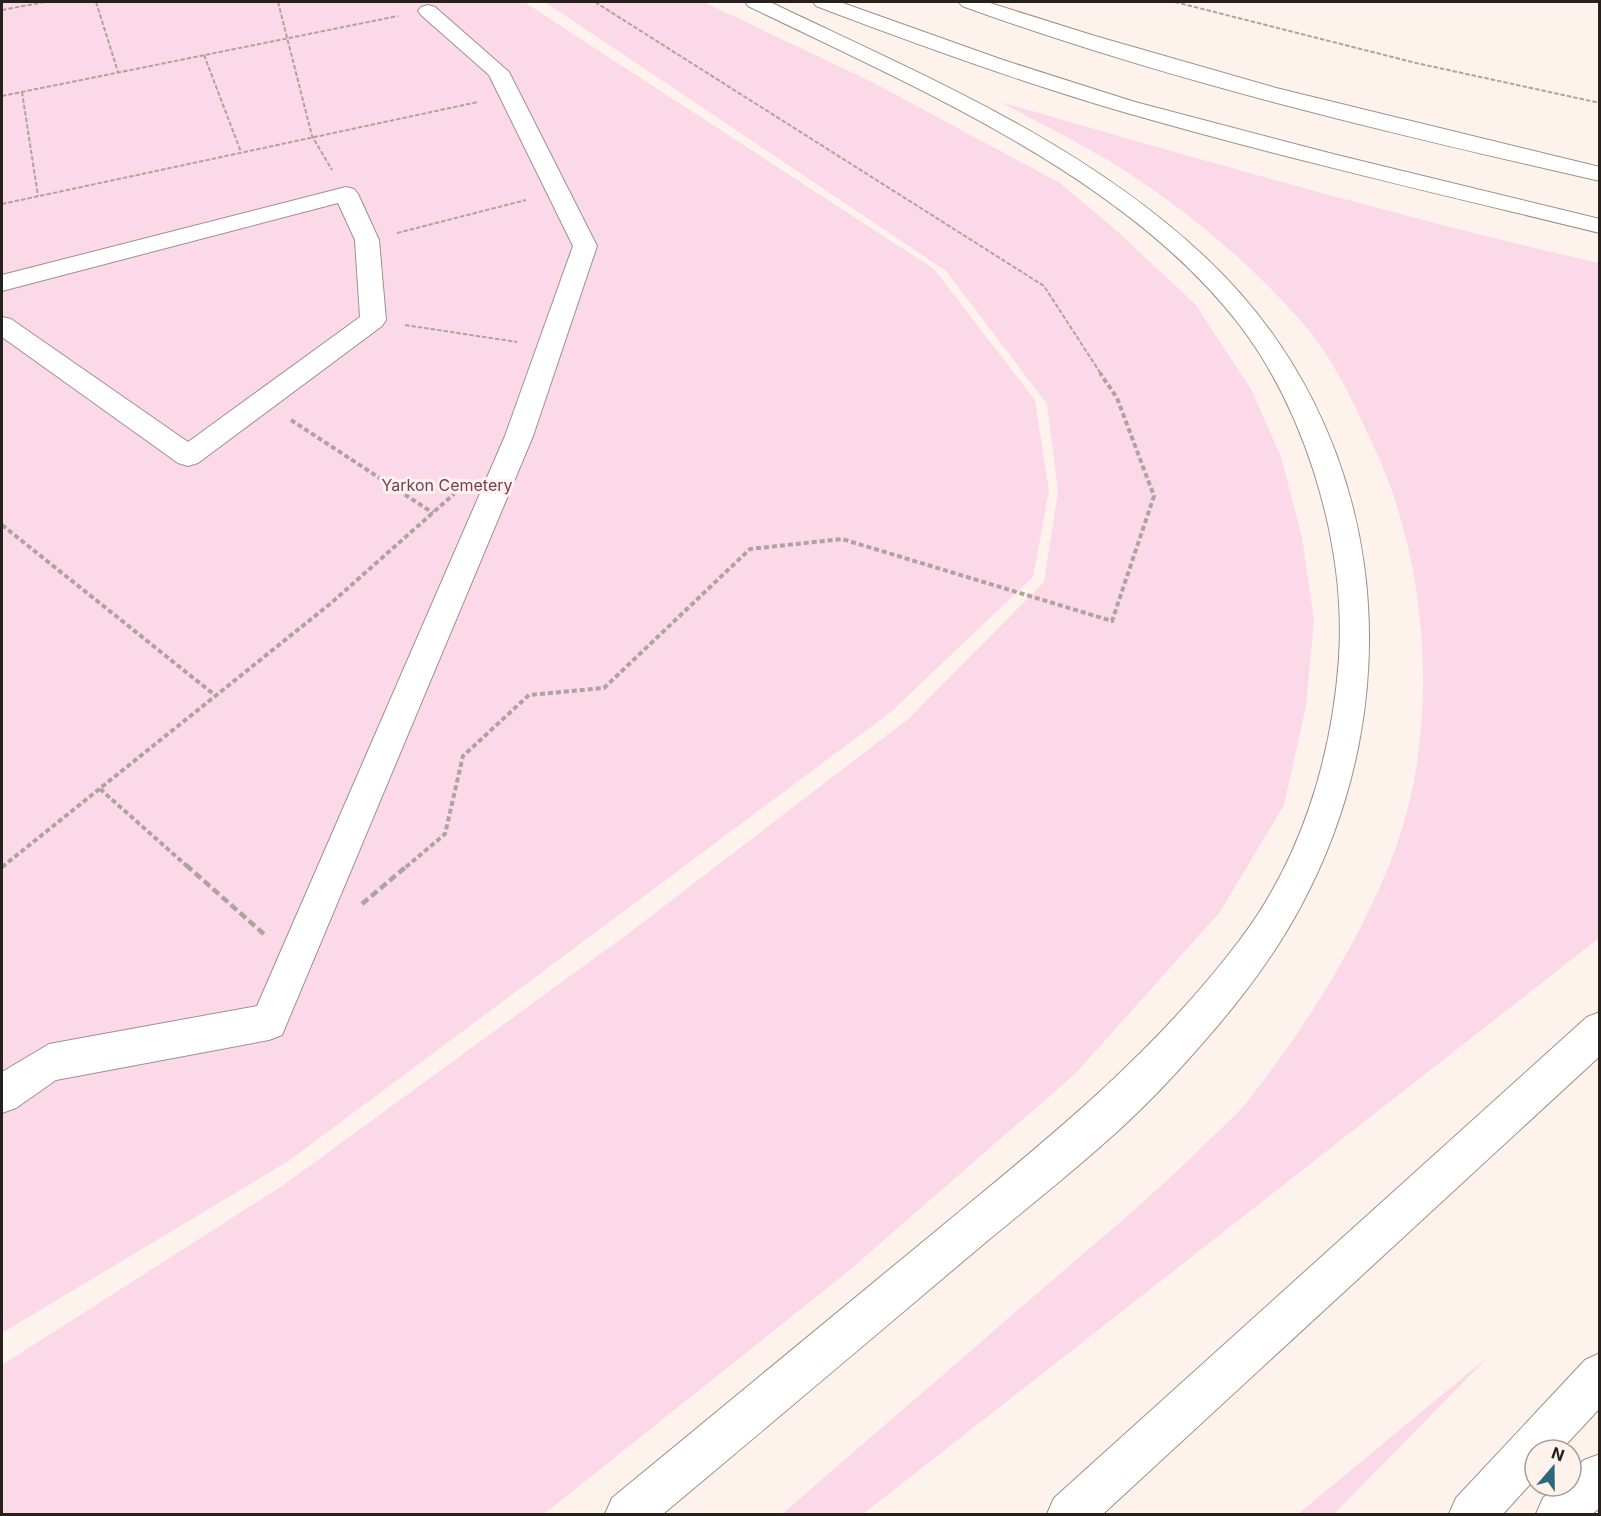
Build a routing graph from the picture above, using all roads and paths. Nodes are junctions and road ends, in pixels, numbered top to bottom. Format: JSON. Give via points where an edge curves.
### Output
{"nodes":[{"id":1,"x":14,"y":2,"type":"edge"},
{"id":2,"x":45,"y":2,"type":"edge"},
{"id":3,"x":96,"y":2,"type":"edge"},
{"id":4,"x":278,"y":2,"type":"edge"},
{"id":5,"x":595,"y":2,"type":"edge"},
{"id":6,"x":755,"y":2,"type":"edge"},
{"id":7,"x":822,"y":2,"type":"edge"},
{"id":8,"x":969,"y":2,"type":"edge"},
{"id":9,"x":1175,"y":2,"type":"edge"},
{"id":10,"x":15,"y":7,"type":"junction"},
{"id":11,"x":2,"y":10,"type":"edge"},
{"id":12,"x":429,"y":10,"type":"joint"},
{"id":13,"x":288,"y":38,"type":"junction"},
{"id":14,"x":204,"y":55,"type":"junction"},
{"id":15,"x":118,"y":72,"type":"junction"},
{"id":16,"x":22,"y":92,"type":"junction"},
{"id":17,"x":509,"y":95,"type":"junction"},
{"id":18,"x":2,"y":96,"type":"edge"},
{"id":19,"x":1599,"y":103,"type":"edge"},
{"id":20,"x":312,"y":136,"type":"junction"},
{"id":21,"x":241,"y":152,"type":"junction"},
{"id":22,"x":1599,"y":174,"type":"edge"},
{"id":23,"x":558,"y":192,"type":"junction"},
{"id":24,"x":346,"y":194,"type":"junction"},
{"id":25,"x":38,"y":196,"type":"junction"},
{"id":26,"x":2,"y":204,"type":"edge"},
{"id":27,"x":1599,"y":226,"type":"edge"},
{"id":28,"x":367,"y":240,"type":"junction"},
{"id":29,"x":2,"y":284,"type":"edge"},
{"id":30,"x":374,"y":320,"type":"junction"},
{"id":31,"x":2,"y":325,"type":"edge"},
{"id":32,"x":550,"y":347,"type":"junction"},
{"id":33,"x":263,"y":401,"type":"junction"},
{"id":34,"x":459,"y":490,"type":"dead end"},
{"id":35,"x":433,"y":513,"type":"junction"},
{"id":36,"x":2,"y":525,"type":"edge"},
{"id":37,"x":216,"y":696,"type":"junction"},
{"id":38,"x":99,"y":789,"type":"junction"},
{"id":39,"x":2,"y":867,"type":"edge"},
{"id":40,"x":357,"y":909,"type":"dead end"},
{"id":41,"x":295,"y":961,"type":"junction"},
{"id":42,"x":1599,"y":1030,"type":"edge"},
{"id":43,"x":2,"y":1094,"type":"edge"},
{"id":44,"x":1599,"y":1375,"type":"edge"},
{"id":45,"x":1599,"y":1476,"type":"edge"},
{"id":46,"x":628,"y":1515,"type":"edge"},
{"id":47,"x":1070,"y":1515,"type":"edge"},
{"id":48,"x":1472,"y":1515,"type":"edge"},
{"id":49,"x":1559,"y":1515,"type":"edge"}],
"edges":[{"from":1,"to":10,"type":"path"},
{"from":2,"to":10,"type":"path"},
{"from":3,"to":15,"type":"path"},
{"from":4,"to":13,"type":"path"},
{"from":5,"to":40,"type":"path","via":[[1044,286],[1117,398],[1154,496],[1112,621],[842,539],[750,549],[604,688],[530,695],[463,756],[445,834]]},
{"from":6,"to":46,"type":"main road","via":[[1060,160],[1156,227],[1227,292],[1279,361],[1332,475],[1353,572],[1353,682],[1340,766],[1320,828],[1294,879],[1263,937],[1156,1067],[1065,1149]]},
{"from":7,"to":27,"type":"main road","via":[[1171,119]]},
{"from":8,"to":22,"type":"main road","via":[[1270,93]]},
{"from":9,"to":19,"type":"path","via":[[1416,63]]},
{"from":10,"to":11,"type":"path"},
{"from":12,"to":13,"type":"path"},
{"from":12,"to":17,"type":"main road","via":[[498,72]]},
{"from":13,"to":14,"type":"path"},
{"from":13,"to":20,"type":"path"},
{"from":14,"to":15,"type":"path"},
{"from":14,"to":21,"type":"path"},
{"from":15,"to":16,"type":"path"},
{"from":16,"to":18,"type":"path"},
{"from":16,"to":25,"type":"path"},
{"from":17,"to":20,"type":"path"},
{"from":17,"to":23,"type":"main road"},
{"from":20,"to":21,"type":"path"},
{"from":20,"to":24,"type":"path"},
{"from":21,"to":25,"type":"path"},
{"from":23,"to":28,"type":"path"},
{"from":23,"to":32,"type":"main road","via":[[585,246]]},
{"from":24,"to":28,"type":"main road"},
{"from":24,"to":29,"type":"main road"},
{"from":25,"to":26,"type":"path"},
{"from":28,"to":30,"type":"main road"},
{"from":30,"to":32,"type":"path"},
{"from":30,"to":33,"type":"main road"},
{"from":31,"to":33,"type":"main road","via":[[188,456]]},
{"from":32,"to":41,"type":"main road","via":[[519,436]]},
{"from":33,"to":35,"type":"path"},
{"from":34,"to":35,"type":"path"},
{"from":35,"to":37,"type":"path","via":[[330,604]]},
{"from":36,"to":37,"type":"path"},
{"from":37,"to":38,"type":"path"},
{"from":38,"to":39,"type":"path"},
{"from":38,"to":41,"type":"path"},
{"from":41,"to":43,"type":"main road","via":[[269,1022],[49,1063]]},
{"from":42,"to":47,"type":"main road"},
{"from":44,"to":48,"type":"main road"},
{"from":45,"to":49,"type":"main road"}]}
